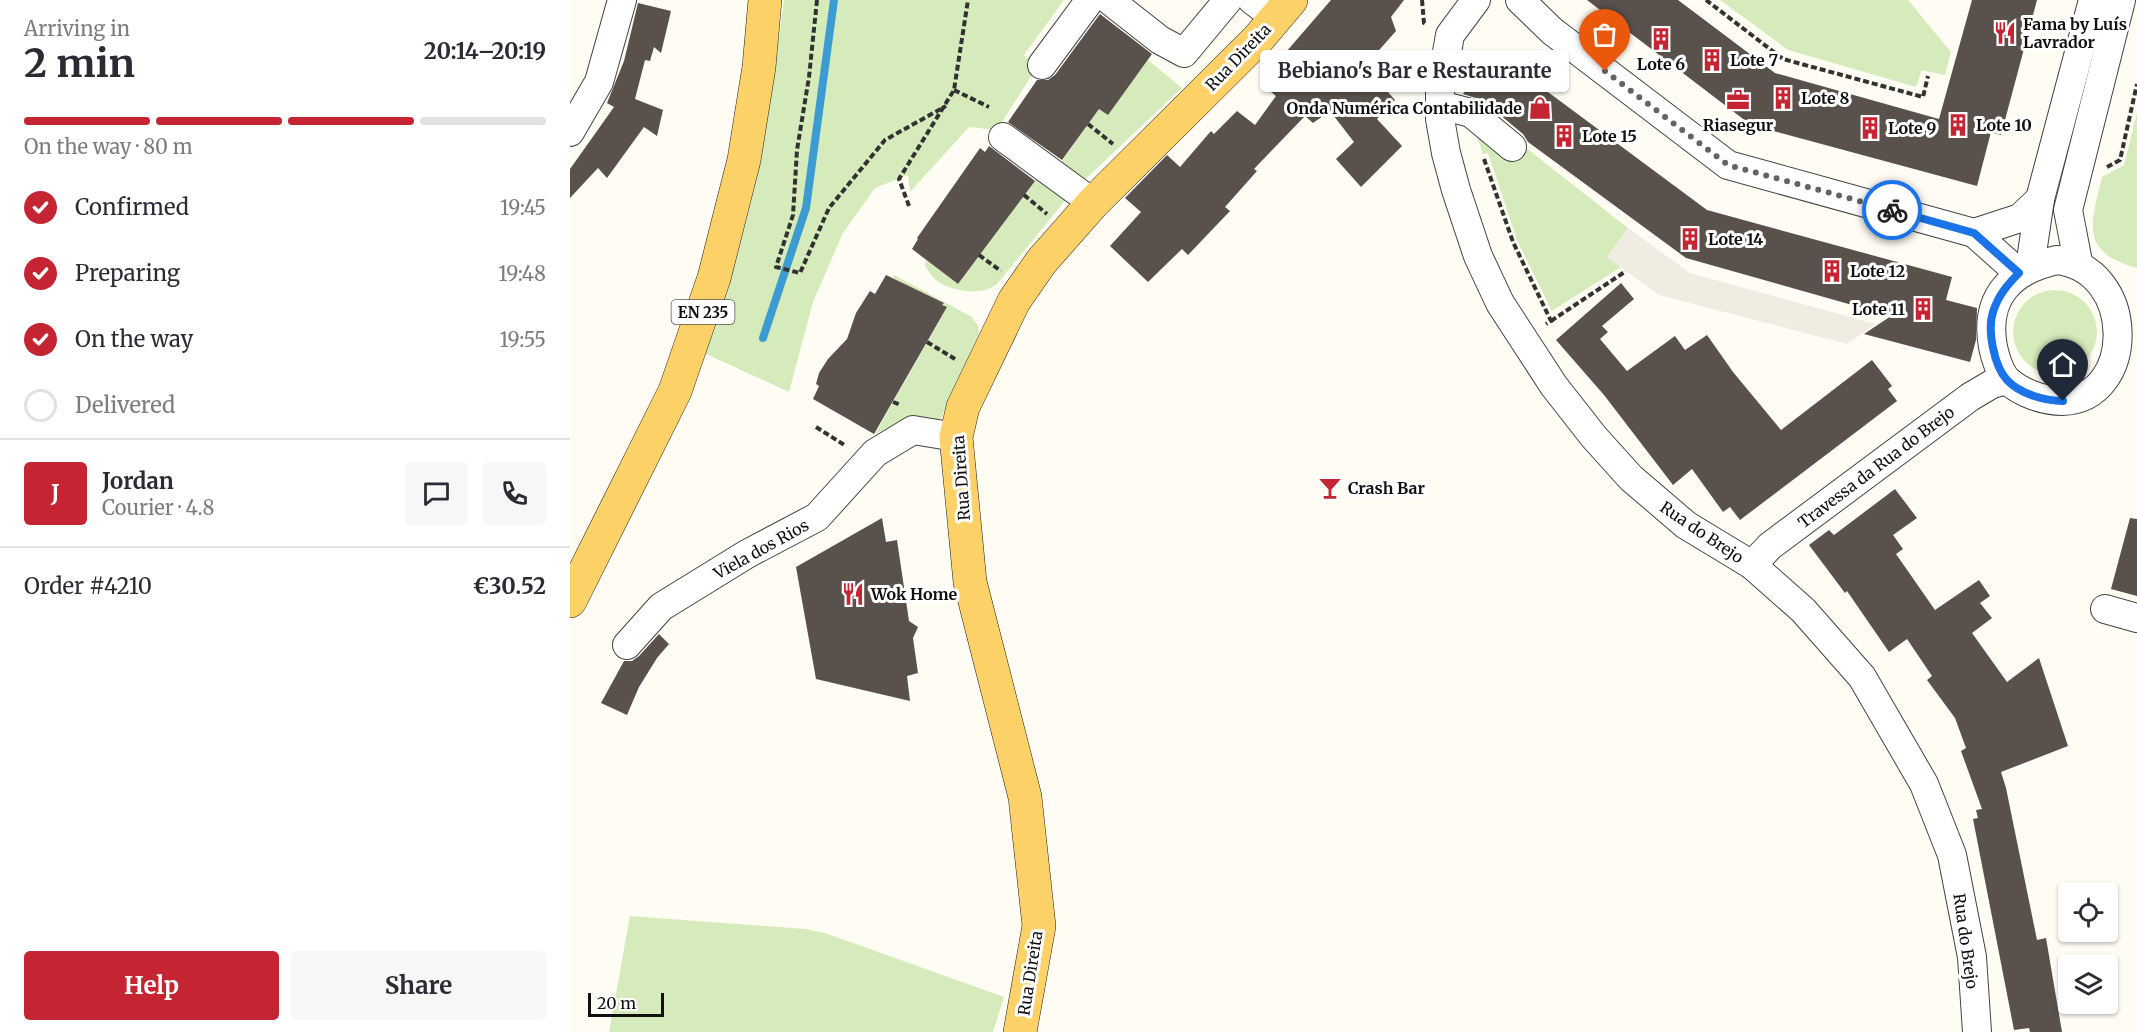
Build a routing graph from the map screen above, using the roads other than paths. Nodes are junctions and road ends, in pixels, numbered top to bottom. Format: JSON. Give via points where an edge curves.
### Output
{"nodes":[{"id":1,"x":622,"y":0,"type":"edge"},
{"id":2,"x":765,"y":0,"type":"edge"},
{"id":3,"x":1090,"y":0,"type":"edge"},
{"id":4,"x":1109,"y":0,"type":"edge"},
{"id":5,"x":1228,"y":0,"type":"edge"},
{"id":6,"x":1476,"y":0,"type":"edge"},
{"id":7,"x":1520,"y":0,"type":"edge"},
{"id":8,"x":2093,"y":0,"type":"edge"},
{"id":9,"x":2121,"y":0,"type":"edge"},
{"id":10,"x":1273,"y":6,"type":"edge"},
{"id":11,"x":1042,"y":65,"type":"dead end"},
{"id":12,"x":1440,"y":105,"type":"junction"},
{"id":13,"x":570,"y":132,"type":"edge"},
{"id":14,"x":1003,"y":137,"type":"dead end"},
{"id":15,"x":1512,"y":147,"type":"dead end"},
{"id":16,"x":2040,"y":199,"type":"junction"},
{"id":17,"x":1093,"y":203,"type":"junction"},
{"id":18,"x":1974,"y":233,"type":"junction"},
{"id":19,"x":2078,"y":262,"type":"junction"},
{"id":20,"x":2024,"y":270,"type":"junction"},
{"id":21,"x":2133,"y":308,"type":"edge"},
{"id":22,"x":2006,"y":380,"type":"junction"},
{"id":23,"x":956,"y":437,"type":"junction"},
{"id":24,"x":1752,"y":565,"type":"junction"},
{"id":25,"x":570,"y":601,"type":"edge"},
{"id":26,"x":2105,"y":609,"type":"dead end"},
{"id":27,"x":2137,"y":618,"type":"edge"},
{"id":28,"x":627,"y":645,"type":"dead end"},
{"id":29,"x":1020,"y":1032,"type":"edge"},
{"id":30,"x":1977,"y":1032,"type":"edge"}],
"edges":[{"from":1,"to":13,"type":"street","via":[[599,82]]},
{"from":2,"to":25,"type":"main road","number":"EN 235","via":[[744,160],[714,278],[675,391]]},
{"from":3,"to":11,"type":"street"},
{"from":4,"to":5,"type":"street","via":[[1160,40],[1184,53]]},
{"from":6,"to":12,"type":"street","name":"Rua do Brejo","via":[[1450,34]]},
{"from":7,"to":18,"type":"street","via":[[1552,30],[1728,165]]},
{"from":8,"to":16,"type":"street"},
{"from":9,"to":19,"type":"street","via":[[2068,210]]},
{"from":10,"to":17,"type":"main road","name":"Rua Direita","via":[[1258,39]]},
{"from":12,"to":15,"type":"street","via":[[1470,113]]},
{"from":12,"to":24,"type":"street","name":"Rua do Brejo","via":[[1446,153],[1478,256],[1500,303],[1554,386],[1594,437],[1655,501]]},
{"from":14,"to":17,"type":"street"},
{"from":16,"to":18,"type":"street","via":[[2020,218]]},
{"from":16,"to":20,"type":"street"},
{"from":17,"to":23,"type":"main road","name":"Rua Direita","via":[[1041,262],[1014,301],[963,407]]},
{"from":18,"to":20,"type":"street"},
{"from":19,"to":20,"type":"street","via":[[2057,260]]},
{"from":19,"to":21,"type":"street","via":[[2100,272]]},
{"from":20,"to":22,"type":"street","via":[[2002,291],[1992,314],[1990,332],[1995,356]]},
{"from":21,"to":22,"type":"street","via":[[2128,353],[2118,374],[2099,390],[2075,400],[2051,401]]},
{"from":22,"to":24,"type":"street","name":"Travessa da Rua do Brejo","via":[[1970,397],[1770,546]]},
{"from":23,"to":28,"type":"street","name":"Viela dos Rios","via":[[913,430],[875,453],[817,517],[661,607]]},
{"from":23,"to":29,"type":"main road","name":"Rua Direita","via":[[970,582],[1026,808],[1039,926]]},
{"from":24,"to":30,"type":"street","name":"Rua do Brejo","via":[[1803,610],[1862,677],[1924,784],[1952,855],[1972,957]]},
{"from":26,"to":27,"type":"street"}]}
